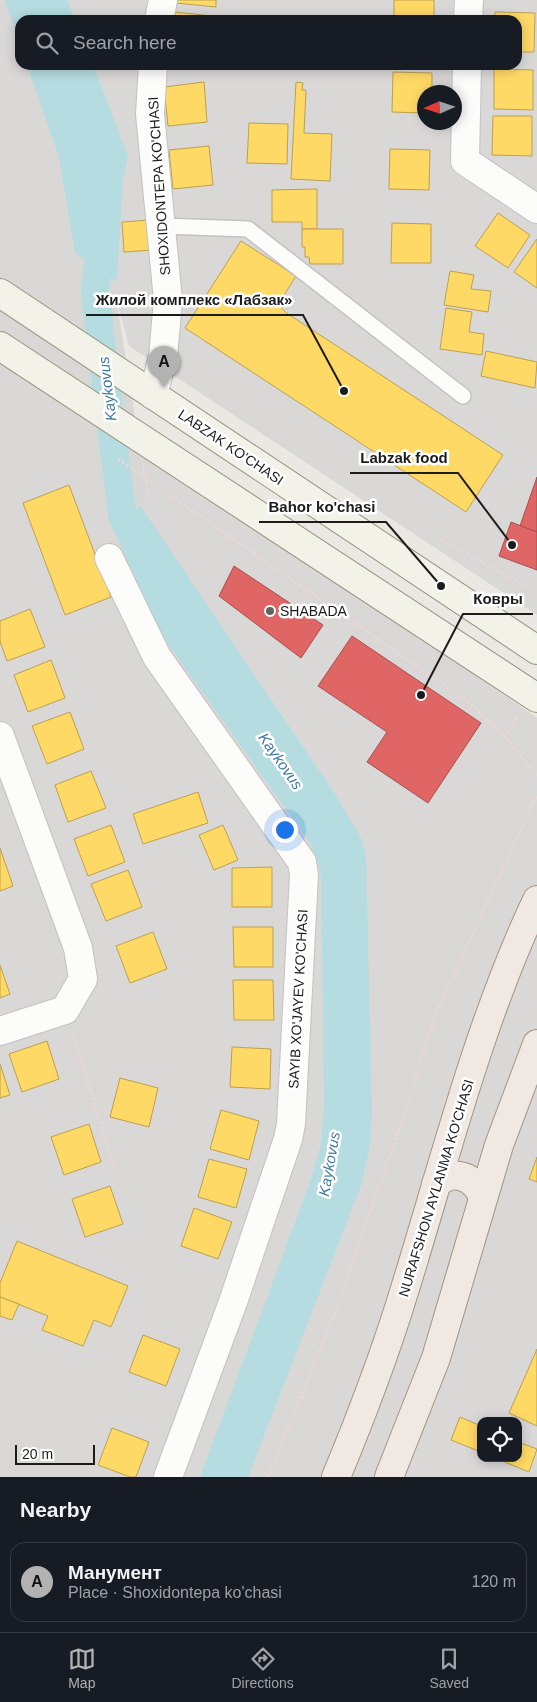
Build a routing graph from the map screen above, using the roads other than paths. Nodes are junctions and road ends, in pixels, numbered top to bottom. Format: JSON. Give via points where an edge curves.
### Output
{"nodes":[{"id":1,"x":163,"y":0,"type":"edge"},
{"id":2,"x":469,"y":0,"type":"edge"},
{"id":3,"x":160,"y":15,"type":"edge"},
{"id":4,"x":468,"y":15,"type":"edge"},
{"id":5,"x":153,"y":70,"type":"edge"},
{"id":6,"x":467,"y":70,"type":"edge"},
{"id":7,"x":537,"y":209,"type":"edge"},
{"id":8,"x":162,"y":226,"type":"junction"},
{"id":9,"x":0,"y":294,"type":"edge"},
{"id":10,"x":0,"y":346,"type":"edge"},
{"id":11,"x":153,"y":395,"type":"junction"},
{"id":12,"x":463,"y":396,"type":"dead end"},
{"id":13,"x":109,"y":558,"type":"dead end"},
{"id":14,"x":537,"y":650,"type":"edge"},
{"id":15,"x":530,"y":704,"type":"edge"},
{"id":16,"x":0,"y":736,"type":"edge"},
{"id":17,"x":537,"y":900,"type":"edge"},
{"id":18,"x":0,"y":1031,"type":"edge"},
{"id":19,"x":537,"y":1044,"type":"edge"},
{"id":20,"x":436,"y":1184,"type":"junction"},
{"id":21,"x":483,"y":1197,"type":"junction"},
{"id":22,"x":168,"y":1477,"type":"edge"},
{"id":23,"x":336,"y":1477,"type":"edge"},
{"id":24,"x":389,"y":1477,"type":"edge"}],
"edges":[{"from":1,"to":3,"type":"street"},
{"from":2,"to":4,"type":"street"},
{"from":5,"to":8,"type":"street","name":"SHOXIDONTEPA KO'CHASI","via":[[150,114]]},
{"from":6,"to":7,"type":"street","via":[[465,162]]},
{"from":8,"to":11,"type":"street","name":"SHOXIDONTEPA KO'CHASI","via":[[168,300],[163,357]]},
{"from":8,"to":12,"type":"lane","via":[[248,228]]},
{"from":9,"to":11,"type":"main road","name":"LABZAK KO'CHASI"},
{"from":10,"to":15,"type":"main road","via":[[140,437]]},
{"from":11,"to":14,"type":"main road","name":"LABZAK KO'CHASI"},
{"from":13,"to":22,"type":"street","name":"SAYIB XO'JAYEV KO'CHASI","via":[[157,657],[302,862],[304,875],[288,1139],[234,1302]]},
{"from":16,"to":18,"type":"street","via":[[78,948],[83,981],[65,1010]]},
{"from":17,"to":20,"type":"main road","name":"NURAFSHON AYLANMA KO'CHASI","via":[[492,1008]]},
{"from":19,"to":21,"type":"main road"},
{"from":20,"to":21,"type":"main road","via":[[449,1176],[463,1176],[475,1183]]},
{"from":20,"to":23,"type":"main road","name":"NURAFSHON AYLANMA KO'CHASI","via":[[377,1373]]},
{"from":21,"to":24,"type":"main road","via":[[438,1350]]}]}
